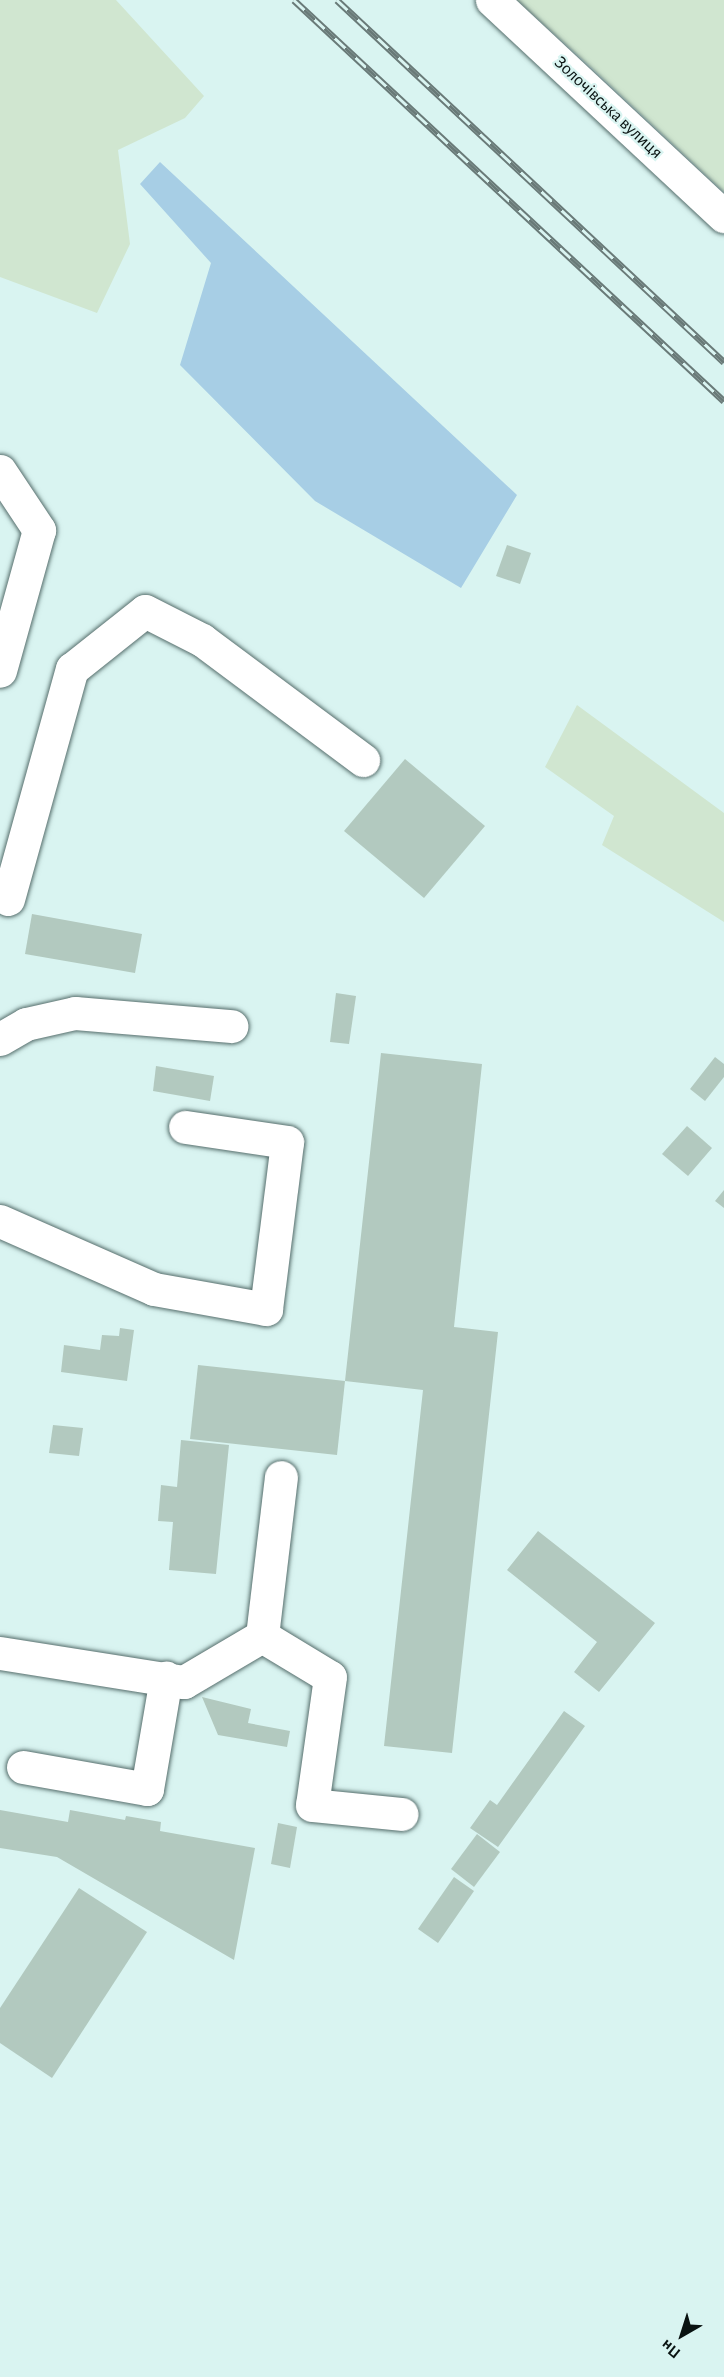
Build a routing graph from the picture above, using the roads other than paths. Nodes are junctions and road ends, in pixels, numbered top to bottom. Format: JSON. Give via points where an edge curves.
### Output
{"nodes":[{"id":1,"x":492,"y":0,"type":"edge"},
{"id":2,"x":724,"y":216,"type":"edge"},
{"id":3,"x":0,"y":471,"type":"edge"},
{"id":4,"x":0,"y":671,"type":"edge"},
{"id":5,"x":363,"y":760,"type":"dead end"},
{"id":6,"x":8,"y":899,"type":"dead end"},
{"id":7,"x":231,"y":1026,"type":"dead end"},
{"id":8,"x":0,"y":1039,"type":"edge"},
{"id":9,"x":185,"y":1127,"type":"dead end"},
{"id":10,"x":0,"y":1221,"type":"edge"},
{"id":11,"x":281,"y":1477,"type":"dead end"},
{"id":12,"x":262,"y":1636,"type":"junction"},
{"id":13,"x":0,"y":1653,"type":"edge"},
{"id":14,"x":166,"y":1678,"type":"junction"},
{"id":15,"x":23,"y":1767,"type":"dead end"},
{"id":16,"x":402,"y":1814,"type":"dead end"}],
"edges":[{"from":1,"to":2,"type":"street","name":"Золочівська вулиця"},
{"from":3,"to":4,"type":"street","via":[[39,530]]},
{"from":5,"to":6,"type":"street","via":[[202,640],[145,611],[72,669]]},
{"from":7,"to":8,"type":"street","via":[[75,1012],[26,1024]]},
{"from":9,"to":10,"type":"street","via":[[288,1142],[266,1309],[154,1289]]},
{"from":11,"to":12,"type":"street"},
{"from":12,"to":14,"type":"street","via":[[184,1682]]},
{"from":12,"to":16,"type":"street","via":[[330,1677],[312,1805]]},
{"from":13,"to":14,"type":"street"},
{"from":14,"to":15,"type":"street","via":[[147,1789]]}]}
